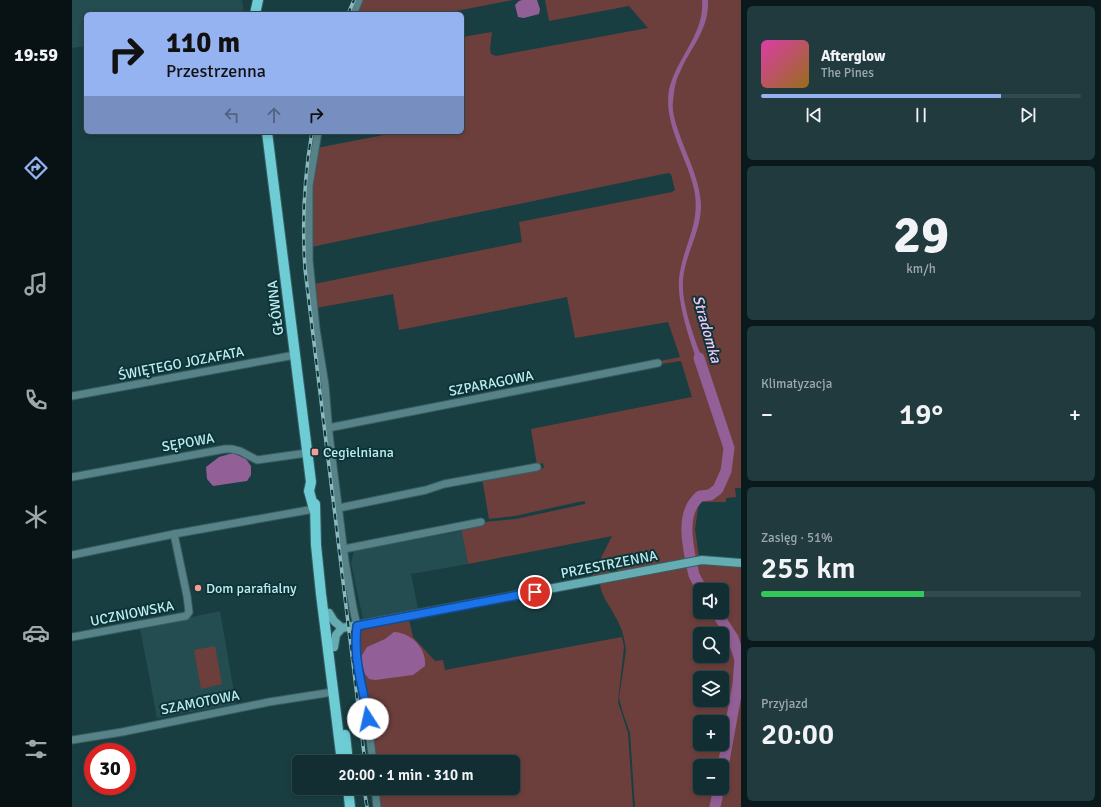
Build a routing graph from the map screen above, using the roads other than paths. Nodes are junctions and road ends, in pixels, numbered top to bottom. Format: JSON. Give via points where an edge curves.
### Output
{"nodes":[{"id":1,"x":251,"y":0,"type":"edge"},
{"id":2,"x":258,"y":0,"type":"edge"},
{"id":3,"x":359,"y":0,"type":"edge"},
{"id":4,"x":251,"y":12,"type":"edge"},
{"id":5,"x":256,"y":12,"type":"edge"},
{"id":6,"x":354,"y":12,"type":"edge"},
{"id":7,"x":267,"y":134,"type":"edge"},
{"id":8,"x":318,"y":134,"type":"edge"},
{"id":9,"x":295,"y":355,"type":"junction"},
{"id":10,"x":658,"y":363,"type":"dead end"},
{"id":11,"x":72,"y":396,"type":"edge"},
{"id":12,"x":328,"y":428,"type":"junction"},
{"id":13,"x":307,"y":453,"type":"junction"},
{"id":14,"x":537,"y":466,"type":"dead end"},
{"id":15,"x":72,"y":477,"type":"edge"},
{"id":16,"x":339,"y":508,"type":"junction"},
{"id":17,"x":314,"y":509,"type":"junction"},
{"id":18,"x":481,"y":522,"type":"dead end"},
{"id":19,"x":316,"y":529,"type":"junction"},
{"id":20,"x":174,"y":534,"type":"junction"},
{"id":21,"x":344,"y":549,"type":"junction"},
{"id":22,"x":72,"y":555,"type":"edge"},
{"id":23,"x":741,"y":563,"type":"edge"},
{"id":24,"x":330,"y":613,"type":"junction"},
{"id":25,"x":357,"y":626,"type":"junction"},
{"id":26,"x":342,"y":628,"type":"junction"},
{"id":27,"x":72,"y":637,"type":"edge"},
{"id":28,"x":334,"y":647,"type":"junction"},
{"id":29,"x":333,"y":692,"type":"junction"},
{"id":30,"x":72,"y":740,"type":"edge"},
{"id":31,"x":341,"y":755,"type":"edge"},
{"id":32,"x":348,"y":755,"type":"edge"},
{"id":33,"x":372,"y":755,"type":"edge"},
{"id":34,"x":349,"y":795,"type":"edge"},
{"id":35,"x":376,"y":795,"type":"edge"},
{"id":36,"x":350,"y":807,"type":"edge"},
{"id":37,"x":377,"y":807,"type":"edge"}],
"edges":[{"from":1,"to":4,"type":"main road"},
{"from":2,"to":5,"type":"main road"},
{"from":3,"to":6,"type":"street"},
{"from":7,"to":9,"type":"main road","name":"GŁÓWNA"},
{"from":8,"to":12,"type":"street","via":[[309,186],[309,253]]},
{"from":9,"to":11,"type":"street","name":"ŚWIĘTEGO JOZAFATA"},
{"from":9,"to":13,"type":"main road","name":"GŁÓWNA"},
{"from":10,"to":12,"type":"street","name":"SZPARAGOWA"},
{"from":12,"to":16,"type":"street"},
{"from":13,"to":15,"type":"street","name":"SĘPOWA","via":[[257,460],[240,451],[225,449]]},
{"from":13,"to":17,"type":"main road","name":"GŁÓWNA","via":[[311,482],[309,491]]},
{"from":14,"to":16,"type":"street"},
{"from":16,"to":21,"type":"street"},
{"from":17,"to":19,"type":"main road","name":"GŁÓWNA"},
{"from":17,"to":20,"type":"street"},
{"from":18,"to":21,"type":"street"},
{"from":19,"to":24,"type":"main road","name":"GŁÓWNA","via":[[323,557]]},
{"from":19,"to":29,"type":"main road","name":"GŁÓWNA"},
{"from":20,"to":22,"type":"street"},
{"from":20,"to":27,"type":"street","name":"UCZNIOWSKA","via":[[187,596],[189,612],[186,616]]},
{"from":21,"to":25,"type":"street"},
{"from":23,"to":25,"type":"street","name":"PRZESTRZENNA","via":[[702,560],[682,563]]},
{"from":24,"to":26,"type":"street"},
{"from":24,"to":28,"type":"main road","name":"GŁÓWNA"},
{"from":25,"to":26,"type":"street","name":"PRZESTRZENNA"},
{"from":25,"to":33,"type":"street","via":[[357,668],[366,707]]},
{"from":26,"to":28,"type":"street","via":[[336,635]]},
{"from":28,"to":32,"type":"main road","name":"GŁÓWNA"},
{"from":29,"to":30,"type":"street","name":"SZAMOTOWA"},
{"from":29,"to":31,"type":"main road","name":"GŁÓWNA"},
{"from":34,"to":36,"type":"main road"},
{"from":35,"to":37,"type":"street"}]}
